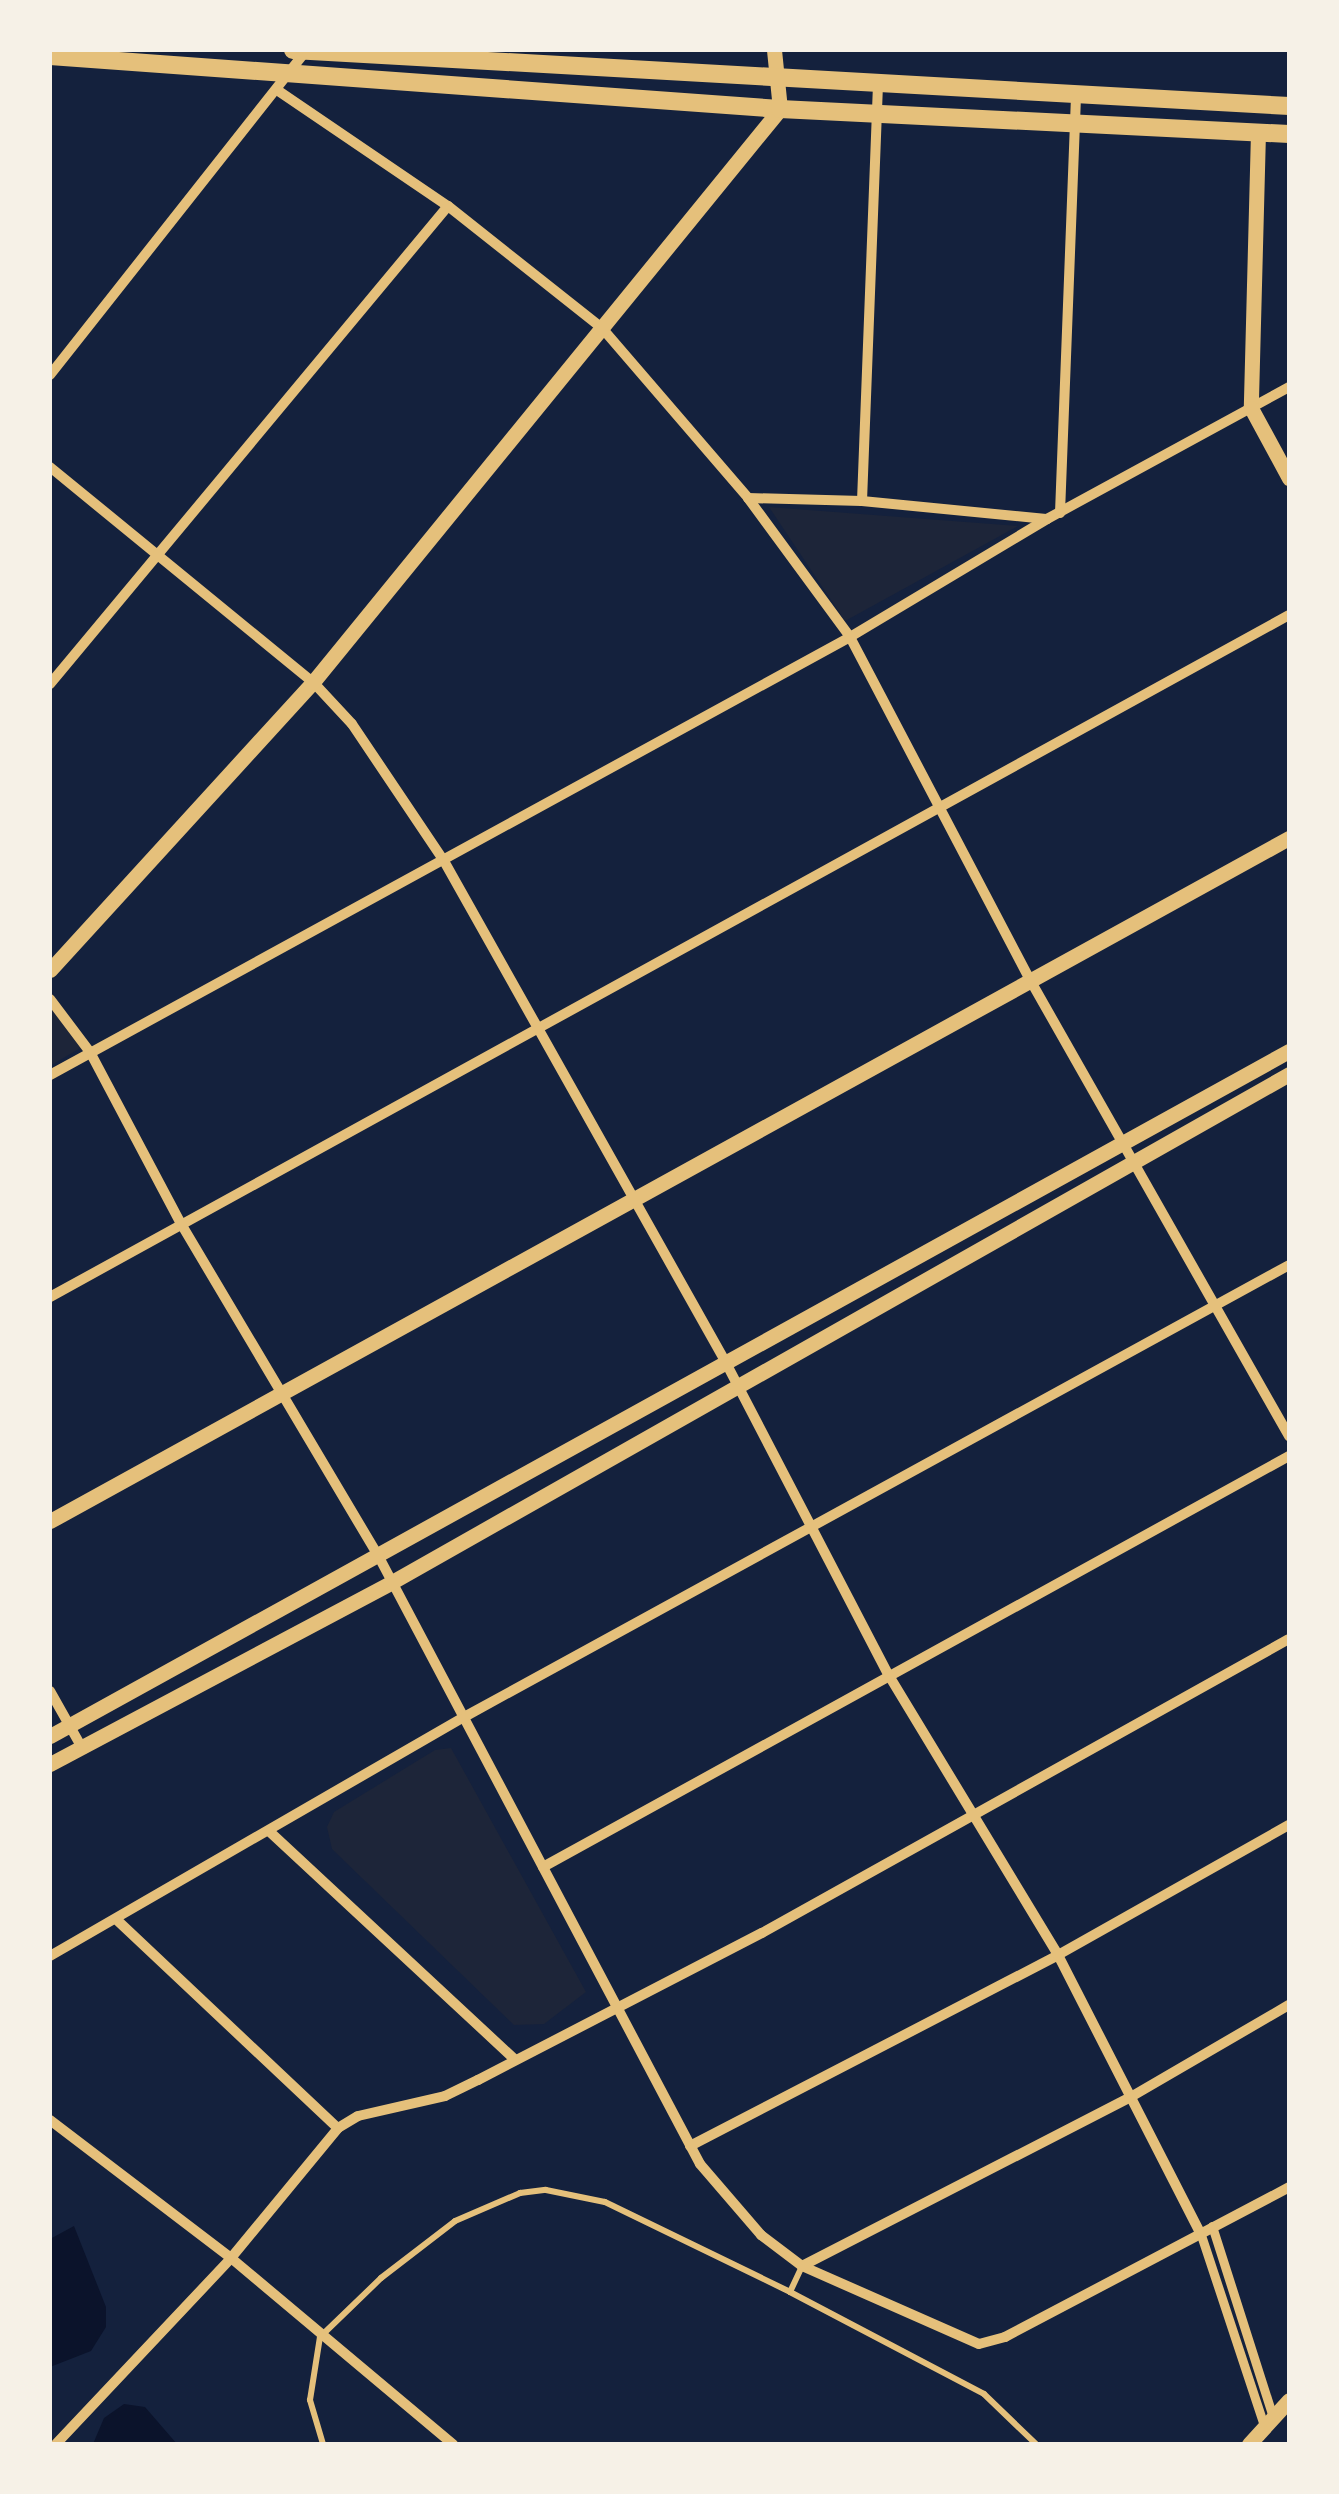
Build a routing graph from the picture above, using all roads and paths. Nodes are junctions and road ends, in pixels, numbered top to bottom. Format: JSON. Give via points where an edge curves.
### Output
{"nodes":[{"id":1,"x":293,"y":50,"type":"edge"},
{"id":2,"x":774,"y":50,"type":"edge"},
{"id":3,"x":306,"y":51,"type":"edge"},
{"id":4,"x":55,"y":58,"type":"edge"},
{"id":5,"x":633,"y":68,"type":"junction"},
{"id":6,"x":778,"y":75,"type":"junction"},
{"id":7,"x":284,"y":85,"type":"junction"},
{"id":8,"x":878,"y":87,"type":"junction"},
{"id":9,"x":1076,"y":93,"type":"junction"},
{"id":10,"x":629,"y":100,"type":"junction"},
{"id":11,"x":1259,"y":104,"type":"junction"},
{"id":12,"x":1289,"y":106,"type":"edge"},
{"id":13,"x":780,"y":109,"type":"junction"},
{"id":14,"x":876,"y":110,"type":"junction"},
{"id":15,"x":1073,"y":121,"type":"junction"},
{"id":16,"x":1258,"y":132,"type":"junction"},
{"id":17,"x":1289,"y":134,"type":"edge"},
{"id":18,"x":448,"y":206,"type":"junction"},
{"id":19,"x":602,"y":328,"type":"junction"},
{"id":20,"x":50,"y":375,"type":"edge"},
{"id":21,"x":1289,"y":387,"type":"edge"},
{"id":22,"x":1250,"y":408,"type":"junction"},
{"id":23,"x":50,"y":467,"type":"edge"},
{"id":24,"x":1289,"y":478,"type":"edge"},
{"id":25,"x":748,"y":498,"type":"junction"},
{"id":26,"x":862,"y":501,"type":"junction"},
{"id":27,"x":1060,"y":513,"type":"junction"},
{"id":28,"x":1047,"y":518,"type":"junction"},
{"id":29,"x":159,"y":560,"type":"junction"},
{"id":30,"x":1289,"y":615,"type":"edge"},
{"id":31,"x":850,"y":637,"type":"junction"},
{"id":32,"x":313,"y":682,"type":"junction"},
{"id":33,"x":50,"y":684,"type":"edge"},
{"id":34,"x":940,"y":810,"type":"junction"},
{"id":35,"x":1289,"y":838,"type":"edge"},
{"id":36,"x":444,"y":861,"type":"junction"},
{"id":37,"x":50,"y":970,"type":"edge"},
{"id":38,"x":1030,"y":978,"type":"junction"},
{"id":39,"x":50,"y":999,"type":"edge"},
{"id":40,"x":537,"y":1028,"type":"junction"},
{"id":41,"x":1289,"y":1051,"type":"edge"},
{"id":42,"x":90,"y":1052,"type":"junction"},
{"id":43,"x":1289,"y":1074,"type":"edge"},
{"id":44,"x":50,"y":1075,"type":"edge"},
{"id":45,"x":1121,"y":1141,"type":"junction"},
{"id":46,"x":1133,"y":1160,"type":"junction"},
{"id":47,"x":630,"y":1200,"type":"junction"},
{"id":48,"x":180,"y":1222,"type":"junction"},
{"id":49,"x":1289,"y":1265,"type":"edge"},
{"id":50,"x":50,"y":1297,"type":"edge"},
{"id":51,"x":1218,"y":1305,"type":"junction"},
{"id":52,"x":725,"y":1362,"type":"junction"},
{"id":53,"x":738,"y":1388,"type":"junction"},
{"id":54,"x":285,"y":1391,"type":"junction"},
{"id":55,"x":1289,"y":1436,"type":"edge"},
{"id":56,"x":1289,"y":1456,"type":"edge"},
{"id":57,"x":50,"y":1521,"type":"edge"},
{"id":58,"x":810,"y":1528,"type":"junction"},
{"id":59,"x":380,"y":1559,"type":"junction"},
{"id":60,"x":392,"y":1582,"type":"junction"},
{"id":61,"x":1289,"y":1639,"type":"edge"},
{"id":62,"x":888,"y":1674,"type":"junction"},
{"id":63,"x":50,"y":1691,"type":"edge"},
{"id":64,"x":466,"y":1716,"type":"junction"},
{"id":65,"x":68,"y":1726,"type":"junction"},
{"id":66,"x":50,"y":1736,"type":"edge"},
{"id":67,"x":80,"y":1746,"type":"junction"},
{"id":68,"x":50,"y":1764,"type":"edge"},
{"id":69,"x":974,"y":1817,"type":"junction"},
{"id":70,"x":1289,"y":1825,"type":"edge"},
{"id":71,"x":270,"y":1832,"type":"junction"},
{"id":72,"x":543,"y":1867,"type":"junction"},
{"id":73,"x":118,"y":1921,"type":"junction"},
{"id":74,"x":1058,"y":1954,"type":"junction"},
{"id":75,"x":50,"y":1956,"type":"edge"},
{"id":76,"x":1289,"y":2005,"type":"edge"},
{"id":77,"x":612,"y":2006,"type":"junction"},
{"id":78,"x":513,"y":2058,"type":"junction"},
{"id":79,"x":1129,"y":2098,"type":"junction"},
{"id":80,"x":50,"y":2120,"type":"edge"},
{"id":81,"x":338,"y":2128,"type":"junction"},
{"id":82,"x":690,"y":2146,"type":"junction"},
{"id":83,"x":1289,"y":2187,"type":"edge"},
{"id":84,"x":1189,"y":2211,"type":"junction"},
{"id":85,"x":1212,"y":2226,"type":"junction"},
{"id":86,"x":1200,"y":2232,"type":"junction"},
{"id":87,"x":231,"y":2258,"type":"junction"},
{"id":88,"x":802,"y":2266,"type":"junction"},
{"id":89,"x":790,"y":2292,"type":"junction"},
{"id":90,"x":320,"y":2337,"type":"junction"},
{"id":91,"x":1289,"y":2400,"type":"edge"},
{"id":92,"x":1269,"y":2421,"type":"junction"},
{"id":93,"x":56,"y":2444,"type":"edge"},
{"id":94,"x":323,"y":2444,"type":"edge"},
{"id":95,"x":453,"y":2444,"type":"edge"},
{"id":96,"x":1036,"y":2444,"type":"edge"},
{"id":97,"x":1249,"y":2444,"type":"edge"}],
"edges":[{"from":1,"to":3,"type":"main road"},
{"from":2,"to":6,"type":"street"},
{"from":3,"to":5,"type":"main road"},
{"from":3,"to":7,"type":"street"},
{"from":4,"to":7,"type":"main road"},
{"from":5,"to":6,"type":"main road"},
{"from":5,"to":10,"type":"main road"},
{"from":6,"to":8,"type":"main road"},
{"from":6,"to":13,"type":"street"},
{"from":7,"to":10,"type":"main road"},
{"from":7,"to":18,"type":"street"},
{"from":7,"to":20,"type":"street"},
{"from":8,"to":9,"type":"main road"},
{"from":8,"to":14,"type":"street"},
{"from":9,"to":11,"type":"main road"},
{"from":9,"to":15,"type":"street"},
{"from":10,"to":13,"type":"main road"},
{"from":11,"to":12,"type":"main road"},
{"from":11,"to":16,"type":"street"},
{"from":13,"to":14,"type":"main road"},
{"from":13,"to":19,"type":"street"},
{"from":14,"to":15,"type":"main road"},
{"from":14,"to":26,"type":"street"},
{"from":15,"to":16,"type":"main road"},
{"from":15,"to":27,"type":"street"},
{"from":16,"to":17,"type":"main road"},
{"from":16,"to":22,"type":"street"},
{"from":18,"to":19,"type":"street"},
{"from":18,"to":29,"type":"street","via":[[246,445]]},
{"from":19,"to":25,"type":"street"},
{"from":19,"to":32,"type":"street"},
{"from":21,"to":22,"type":"street"},
{"from":22,"to":24,"type":"street"},
{"from":22,"to":27,"type":"street"},
{"from":23,"to":29,"type":"street"},
{"from":25,"to":26,"type":"street"},
{"from":25,"to":31,"type":"street"},
{"from":26,"to":28,"type":"street"},
{"from":27,"to":28,"type":"street"},
{"from":28,"to":31,"type":"street"},
{"from":29,"to":32,"type":"street"},
{"from":29,"to":33,"type":"street"},
{"from":30,"to":34,"type":"street"},
{"from":31,"to":34,"type":"street"},
{"from":31,"to":36,"type":"street"},
{"from":32,"to":36,"type":"street","via":[[352,724]]},
{"from":32,"to":37,"type":"street"},
{"from":34,"to":38,"type":"street"},
{"from":34,"to":40,"type":"street"},
{"from":35,"to":38,"type":"street"},
{"from":36,"to":40,"type":"street"},
{"from":36,"to":42,"type":"street"},
{"from":38,"to":45,"type":"street"},
{"from":38,"to":47,"type":"street"},
{"from":39,"to":42,"type":"street"},
{"from":40,"to":47,"type":"street"},
{"from":40,"to":48,"type":"street"},
{"from":41,"to":45,"type":"street"},
{"from":42,"to":44,"type":"street"},
{"from":42,"to":48,"type":"street"},
{"from":43,"to":46,"type":"street"},
{"from":45,"to":46,"type":"street"},
{"from":45,"to":52,"type":"street"},
{"from":46,"to":51,"type":"street"},
{"from":46,"to":53,"type":"street"},
{"from":47,"to":52,"type":"street"},
{"from":47,"to":54,"type":"street"},
{"from":48,"to":50,"type":"street"},
{"from":48,"to":54,"type":"street"},
{"from":49,"to":51,"type":"street"},
{"from":51,"to":55,"type":"street"},
{"from":51,"to":58,"type":"street"},
{"from":52,"to":53,"type":"street"},
{"from":52,"to":59,"type":"street"},
{"from":53,"to":58,"type":"street"},
{"from":53,"to":60,"type":"street"},
{"from":54,"to":57,"type":"street"},
{"from":54,"to":59,"type":"street"},
{"from":56,"to":62,"type":"street"},
{"from":58,"to":62,"type":"street"},
{"from":58,"to":64,"type":"street"},
{"from":59,"to":60,"type":"street"},
{"from":59,"to":65,"type":"street"},
{"from":60,"to":64,"type":"street"},
{"from":60,"to":67,"type":"street"},
{"from":61,"to":69,"type":"street"},
{"from":62,"to":69,"type":"street"},
{"from":62,"to":72,"type":"street"},
{"from":63,"to":65,"type":"street"},
{"from":64,"to":71,"type":"street"},
{"from":64,"to":72,"type":"street"},
{"from":65,"to":66,"type":"street"},
{"from":65,"to":67,"type":"street"},
{"from":67,"to":68,"type":"street"},
{"from":69,"to":74,"type":"street"},
{"from":69,"to":77,"type":"street"},
{"from":70,"to":74,"type":"street"},
{"from":71,"to":73,"type":"street"},
{"from":71,"to":78,"type":"street"},
{"from":72,"to":77,"type":"street"},
{"from":73,"to":75,"type":"street"},
{"from":73,"to":81,"type":"street"},
{"from":74,"to":79,"type":"street"},
{"from":74,"to":82,"type":"street"},
{"from":76,"to":79,"type":"street"},
{"from":77,"to":78,"type":"street"},
{"from":77,"to":82,"type":"street"},
{"from":78,"to":81,"type":"street","via":[[445,2096],[358,2116]]},
{"from":79,"to":84,"type":"street"},
{"from":79,"to":88,"type":"street"},
{"from":80,"to":87,"type":"street"},
{"from":81,"to":87,"type":"street"},
{"from":82,"to":88,"type":"street","via":[[725,2198]]},
{"from":83,"to":85,"type":"street"},
{"from":84,"to":85,"type":"street"},
{"from":84,"to":86,"type":"street"},
{"from":85,"to":86,"type":"street"},
{"from":85,"to":92,"type":"street"},
{"from":86,"to":88,"type":"street","via":[[1005,2337],[978,2344]]},
{"from":86,"to":92,"type":"street"},
{"from":87,"to":90,"type":"street"},
{"from":87,"to":93,"type":"street"},
{"from":88,"to":89,"type":"lane"},
{"from":89,"to":90,"type":"lane","via":[[605,2202],[546,2190],[520,2193],[455,2221]]},
{"from":89,"to":96,"type":"lane","via":[[984,2394]]},
{"from":90,"to":94,"type":"lane","via":[[310,2400]]},
{"from":90,"to":95,"type":"street"},
{"from":91,"to":92,"type":"street"},
{"from":92,"to":97,"type":"street"}]}
